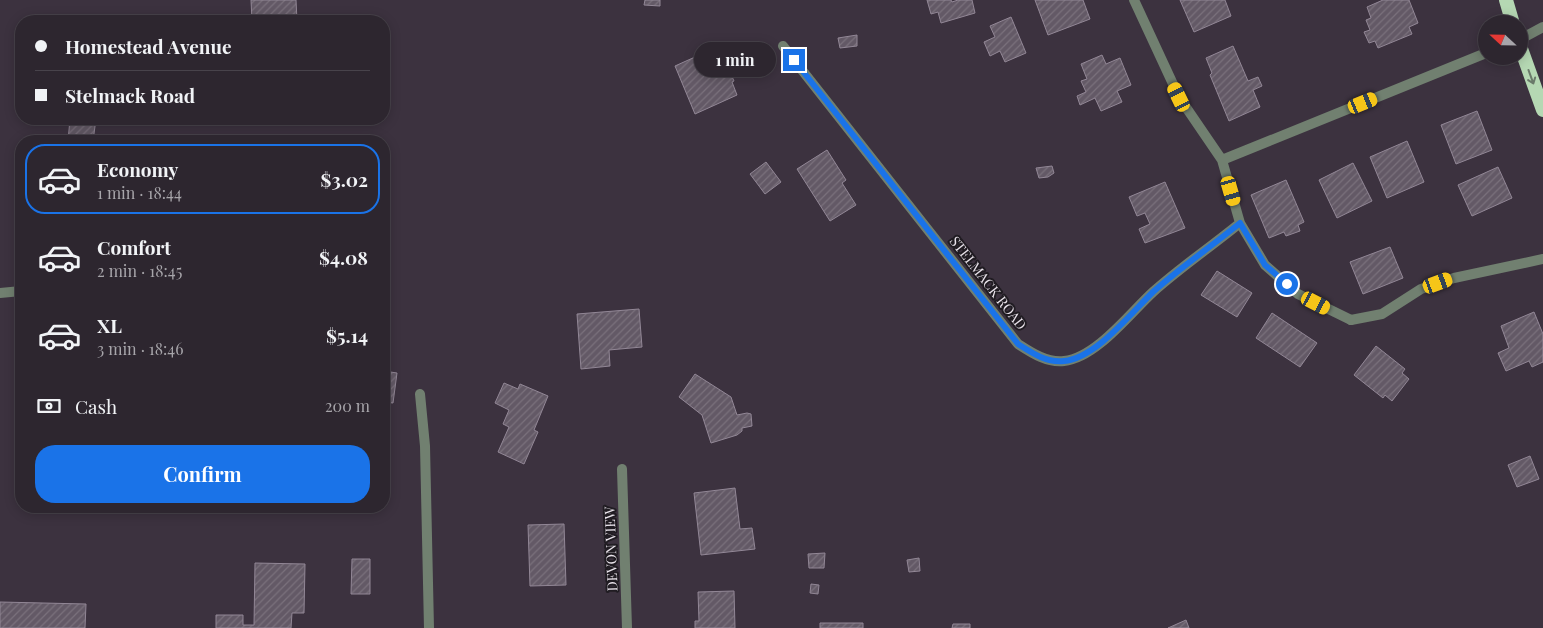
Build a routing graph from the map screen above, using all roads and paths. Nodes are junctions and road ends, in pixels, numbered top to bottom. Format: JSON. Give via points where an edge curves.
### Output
{"nodes":[{"id":1,"x":1134,"y":0,"type":"edge"},
{"id":2,"x":1506,"y":0,"type":"edge"},
{"id":3,"x":1510,"y":15,"type":"edge"},
{"id":4,"x":1543,"y":27,"type":"edge"},
{"id":5,"x":1528,"y":36,"type":"edge"},
{"id":6,"x":783,"y":46,"type":"dead end"},
{"id":7,"x":1478,"y":56,"type":"edge"},
{"id":8,"x":1527,"y":65,"type":"edge"},
{"id":9,"x":1543,"y":110,"type":"edge"},
{"id":10,"x":1222,"y":160,"type":"junction"},
{"id":11,"x":1240,"y":223,"type":"junction"},
{"id":12,"x":1543,"y":259,"type":"edge"},
{"id":13,"x":15,"y":292,"type":"edge"},
{"id":14,"x":0,"y":293,"type":"edge"},
{"id":15,"x":420,"y":394,"type":"dead end"},
{"id":16,"x":622,"y":469,"type":"dead end"},
{"id":17,"x":429,"y":628,"type":"edge"},
{"id":18,"x":628,"y":628,"type":"edge"}],
"edges":[{"from":1,"to":10,"type":"street","via":[[1179,97]]},
{"from":2,"to":3,"type":"highway"},
{"from":4,"to":5,"type":"street"},
{"from":6,"to":11,"type":"street","name":"STELMACK ROAD","via":[[1018,344],[1038,357],[1063,362],[1086,354],[1154,292]]},
{"from":7,"to":10,"type":"street"},
{"from":8,"to":9,"type":"highway","one_way":true},
{"from":10,"to":11,"type":"street"},
{"from":11,"to":12,"type":"street","via":[[1271,271],[1298,294],[1351,320],[1382,314],[1421,289],[1454,278]]},
{"from":13,"to":14,"type":"street"},
{"from":15,"to":17,"type":"street","via":[[425,446]]},
{"from":16,"to":18,"type":"street","name":"DEVON VIEW"}]}
